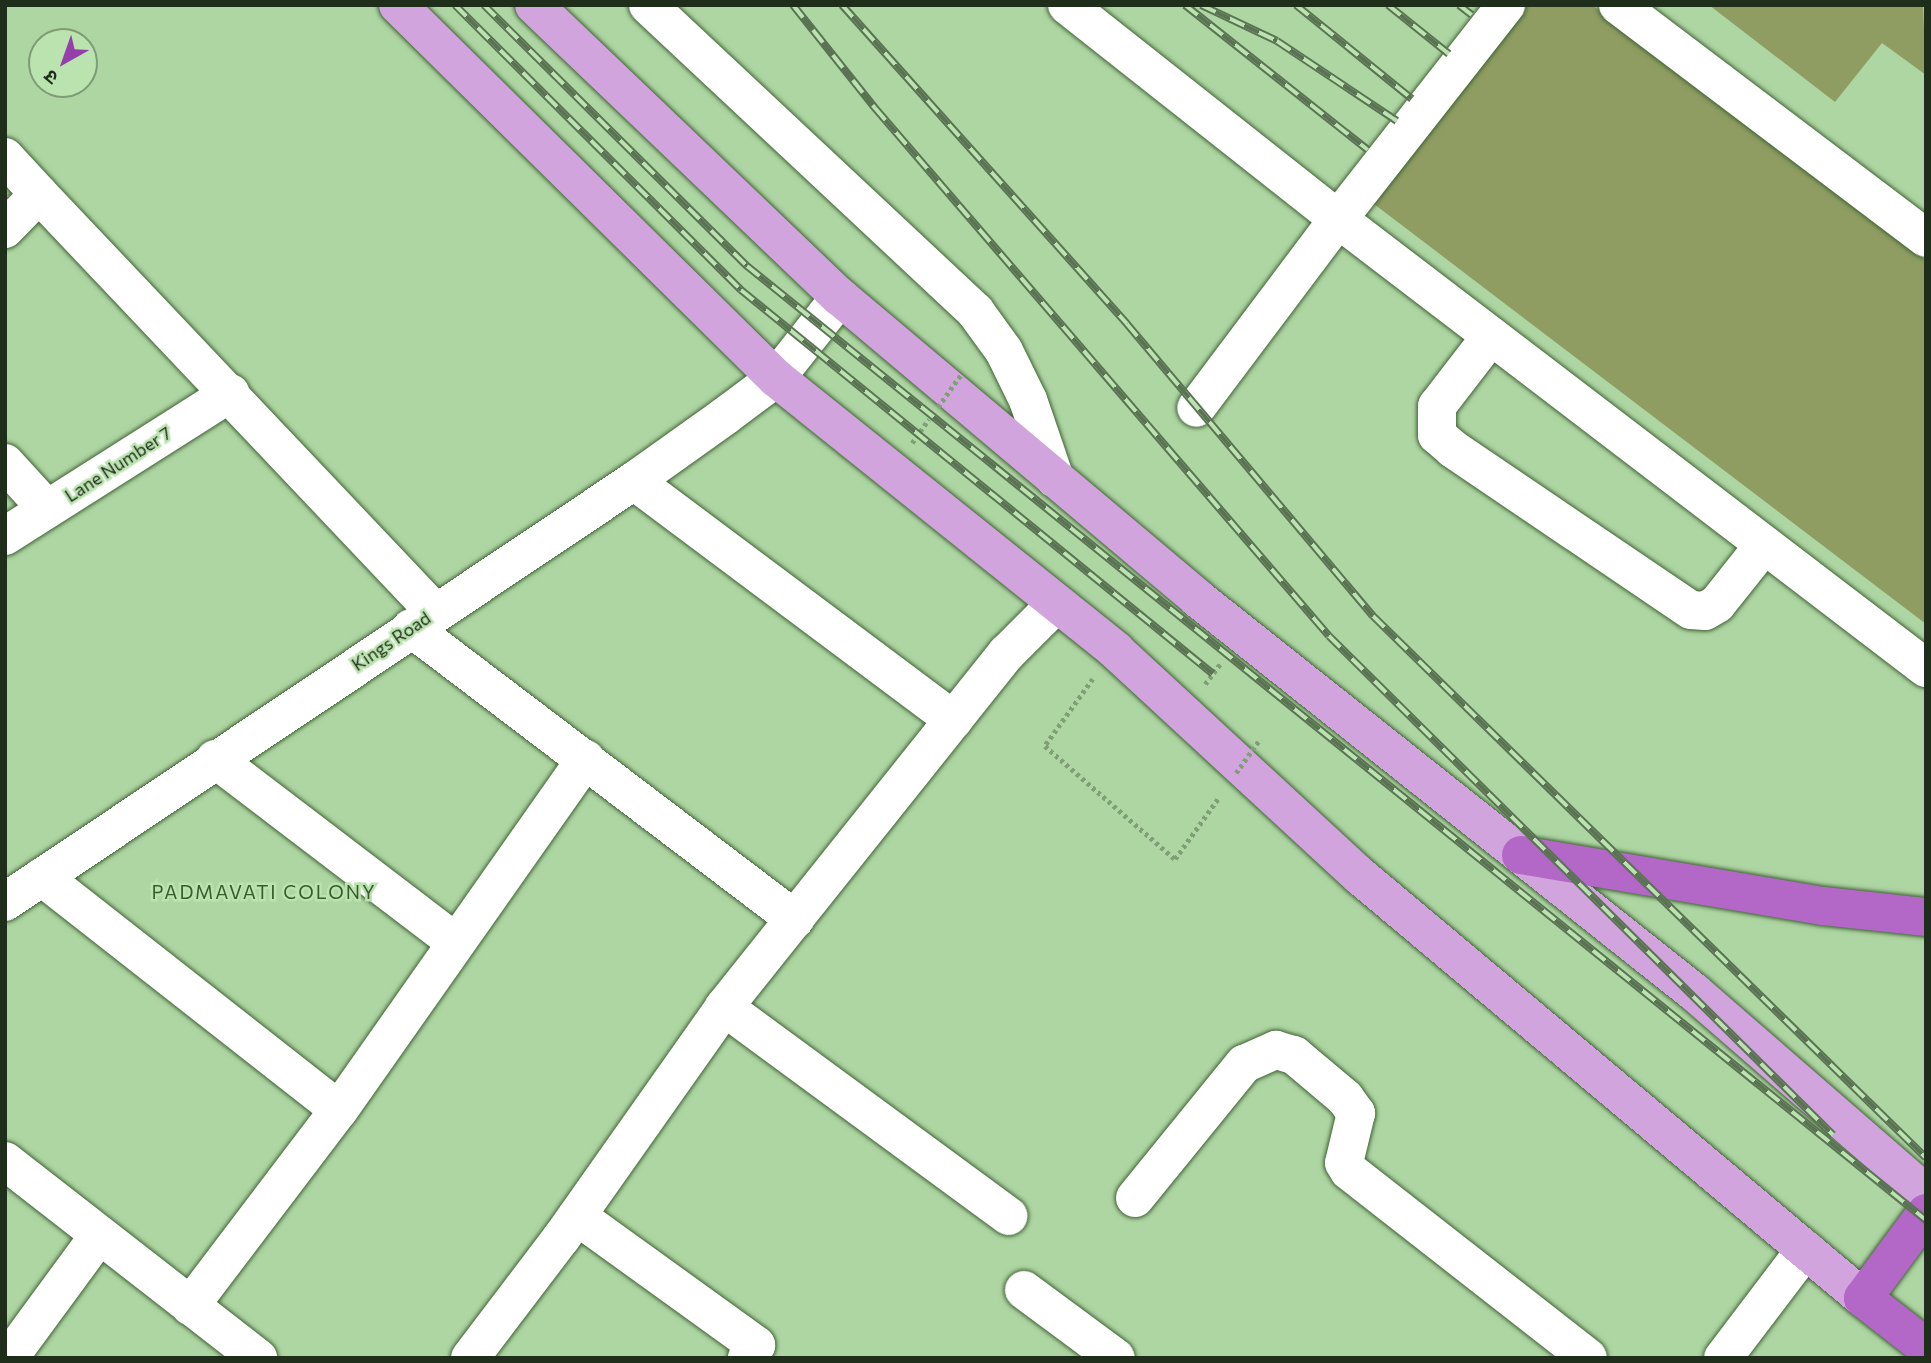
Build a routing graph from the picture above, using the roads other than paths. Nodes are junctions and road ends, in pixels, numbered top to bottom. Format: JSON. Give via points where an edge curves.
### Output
{"nodes":[{"id":1,"x":398,"y":5,"type":"edge"},
{"id":2,"x":534,"y":5,"type":"edge"},
{"id":3,"x":648,"y":5,"type":"edge"},
{"id":4,"x":1067,"y":5,"type":"edge"},
{"id":5,"x":1506,"y":5,"type":"edge"},
{"id":6,"x":1637,"y":11,"type":"edge"},
{"id":7,"x":5,"y":158,"type":"edge"},
{"id":8,"x":39,"y":194,"type":"junction"},
{"id":9,"x":1338,"y":219,"type":"junction"},
{"id":10,"x":5,"y":229,"type":"edge"},
{"id":11,"x":1926,"y":238,"type":"edge"},
{"id":12,"x":839,"y":296,"type":"junction"},
{"id":13,"x":1491,"y":336,"type":"junction"},
{"id":14,"x":776,"y":378,"type":"junction"},
{"id":15,"x":230,"y":393,"type":"junction"},
{"id":16,"x":1196,"y":408,"type":"dead end"},
{"id":17,"x":5,"y":463,"type":"edge"},
{"id":18,"x":1055,"y":479,"type":"junction"},
{"id":19,"x":634,"y":481,"type":"junction"},
{"id":20,"x":47,"y":509,"type":"junction"},
{"id":21,"x":5,"y":536,"type":"edge"},
{"id":22,"x":1764,"y":545,"type":"junction"},
{"id":23,"x":1056,"y":604,"type":"junction"},
{"id":24,"x":423,"y":620,"type":"junction"},
{"id":25,"x":1926,"y":668,"type":"edge"},
{"id":26,"x":953,"y":720,"type":"junction"},
{"id":27,"x":215,"y":759,"type":"junction"},
{"id":28,"x":586,"y":759,"type":"junction"},
{"id":29,"x":1521,"y":855,"type":"junction"},
{"id":30,"x":42,"y":877,"type":"junction"},
{"id":31,"x":5,"y":902,"type":"edge"},
{"id":32,"x":1926,"y":917,"type":"edge"},
{"id":33,"x":795,"y":919,"type":"junction"},
{"id":34,"x":454,"y":941,"type":"junction"},
{"id":35,"x":724,"y":1007,"type":"junction"},
{"id":36,"x":338,"y":1110,"type":"junction"},
{"id":37,"x":5,"y":1161,"type":"edge"},
{"id":38,"x":1926,"y":1194,"type":"edge"},
{"id":39,"x":1135,"y":1198,"type":"dead end"},
{"id":40,"x":1926,"y":1213,"type":"edge"},
{"id":41,"x":577,"y":1216,"type":"junction"},
{"id":42,"x":1009,"y":1216,"type":"dead end"},
{"id":43,"x":98,"y":1237,"type":"junction"},
{"id":44,"x":1805,"y":1250,"type":"junction"},
{"id":45,"x":1024,"y":1290,"type":"dead end"},
{"id":46,"x":1863,"y":1298,"type":"junction"},
{"id":47,"x":190,"y":1306,"type":"junction"},
{"id":48,"x":1926,"y":1347,"type":"edge"},
{"id":49,"x":760,"y":1353,"type":"edge"},
{"id":50,"x":9,"y":1358,"type":"edge"},
{"id":51,"x":258,"y":1358,"type":"edge"},
{"id":52,"x":470,"y":1358,"type":"edge"},
{"id":53,"x":1116,"y":1358,"type":"edge"},
{"id":54,"x":1588,"y":1358,"type":"edge"},
{"id":55,"x":1723,"y":1358,"type":"edge"}],
"edges":[{"from":1,"to":14,"type":"main road"},
{"from":2,"to":12,"type":"main road"},
{"from":3,"to":18,"type":"street","via":[[975,311],[1004,351],[1028,400]]},
{"from":4,"to":9,"type":"street"},
{"from":5,"to":9,"type":"street"},
{"from":6,"to":11,"type":"street"},
{"from":7,"to":8,"type":"street"},
{"from":8,"to":10,"type":"street"},
{"from":8,"to":15,"type":"street"},
{"from":9,"to":13,"type":"street"},
{"from":9,"to":16,"type":"street"},
{"from":12,"to":14,"type":"street","name":"Kings Road"},
{"from":12,"to":18,"type":"main road"},
{"from":13,"to":22,"type":"street"},
{"from":13,"to":22,"type":"street","via":[[1437,406],[1437,435],[1453,449],[1691,610],[1705,611],[1717,604]]},
{"from":14,"to":19,"type":"street","name":"Kings Road"},
{"from":14,"to":23,"type":"main road"},
{"from":15,"to":20,"type":"street","name":"Lane Number 7"},
{"from":15,"to":24,"type":"street"},
{"from":17,"to":20,"type":"street"},
{"from":18,"to":29,"type":"main road"},
{"from":19,"to":24,"type":"street","name":"Kings Road"},
{"from":19,"to":26,"type":"street"},
{"from":20,"to":21,"type":"street","name":"Lane Number 7"},
{"from":22,"to":25,"type":"street"},
{"from":23,"to":26,"type":"street","via":[[1007,653]]},
{"from":23,"to":44,"type":"main road","via":[[1115,650],[1360,876]]},
{"from":24,"to":27,"type":"street","name":"Kings Road"},
{"from":24,"to":28,"type":"street"},
{"from":26,"to":33,"type":"street"},
{"from":27,"to":30,"type":"street","name":"Kings Road"},
{"from":27,"to":34,"type":"street"},
{"from":28,"to":33,"type":"street"},
{"from":28,"to":34,"type":"street"},
{"from":29,"to":32,"type":"highway","via":[[1823,906]]},
{"from":29,"to":38,"type":"main road","via":[[1694,992]]},
{"from":30,"to":31,"type":"street","name":"Kings Road"},
{"from":30,"to":36,"type":"street"},
{"from":33,"to":35,"type":"street"},
{"from":34,"to":36,"type":"street"},
{"from":35,"to":41,"type":"street"},
{"from":35,"to":42,"type":"street"},
{"from":36,"to":47,"type":"street"},
{"from":37,"to":43,"type":"street"},
{"from":39,"to":54,"type":"street","via":[[1244,1064],[1276,1050],[1294,1055],[1356,1113],[1344,1163],[1349,1171]]},
{"from":40,"to":46,"type":"highway"},
{"from":41,"to":49,"type":"street"},
{"from":41,"to":52,"type":"street"},
{"from":43,"to":47,"type":"street"},
{"from":43,"to":50,"type":"street"},
{"from":44,"to":46,"type":"main road"},
{"from":44,"to":55,"type":"street"},
{"from":45,"to":53,"type":"street"},
{"from":46,"to":48,"type":"highway"},
{"from":47,"to":51,"type":"street"}]}
